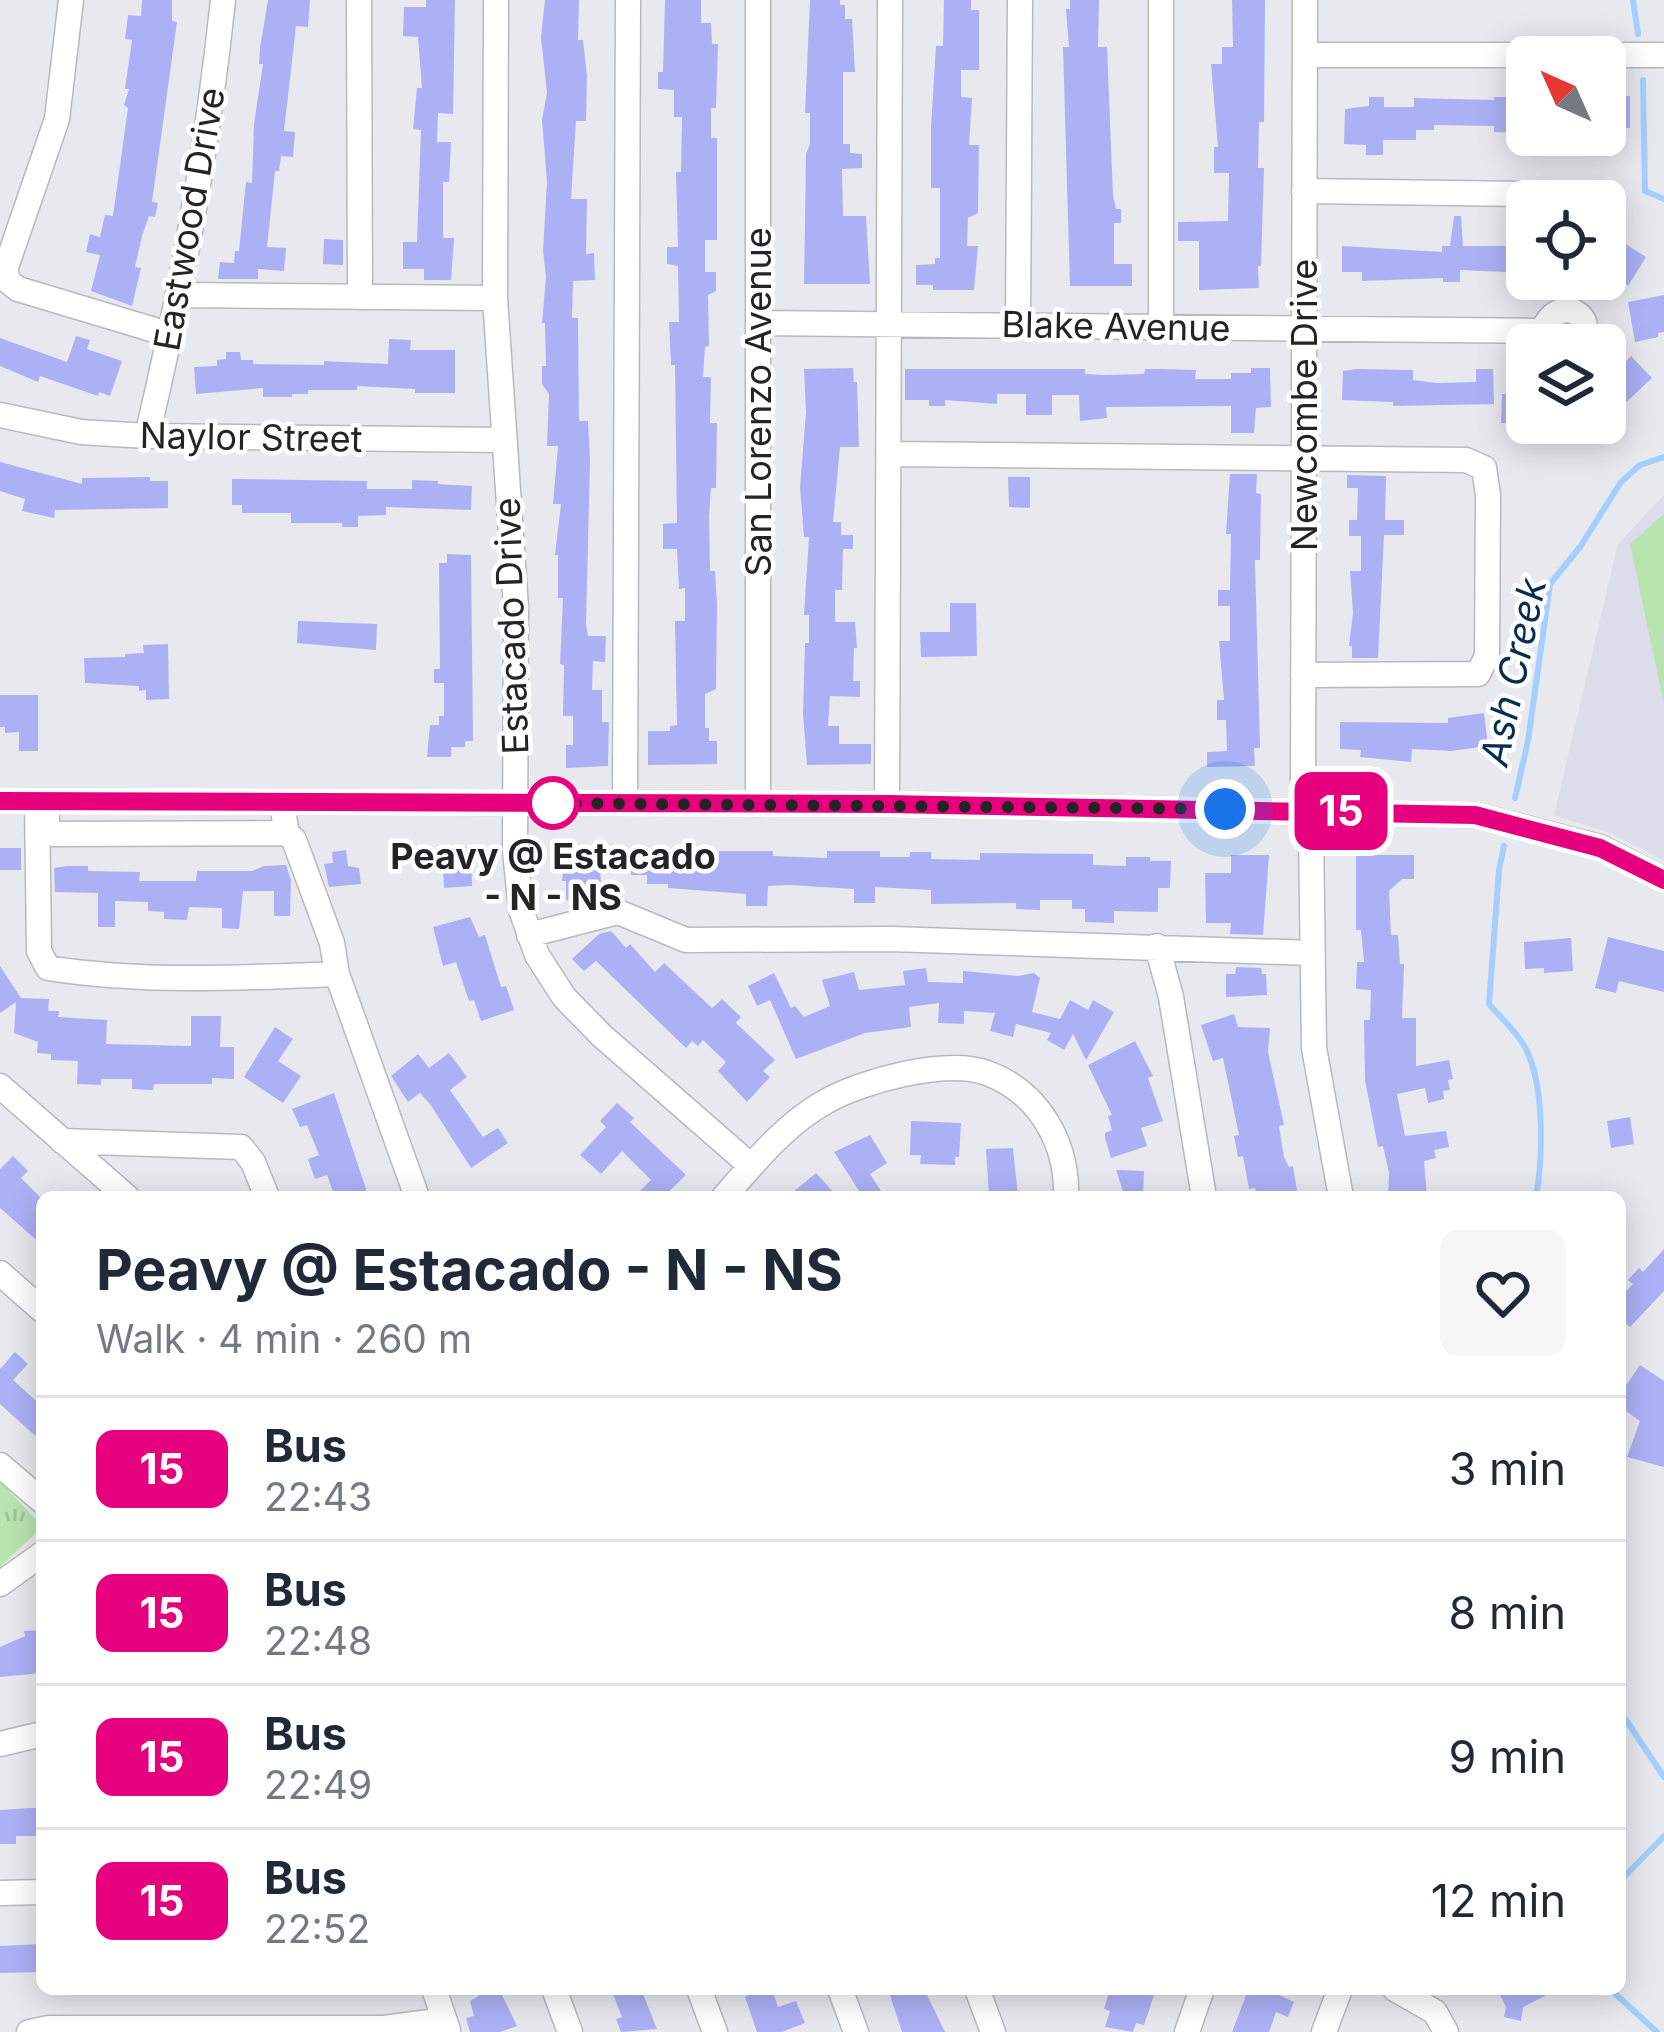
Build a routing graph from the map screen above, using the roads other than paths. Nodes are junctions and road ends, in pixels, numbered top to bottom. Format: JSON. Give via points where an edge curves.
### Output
{"nodes":[{"id":1,"x":71,"y":0,"type":"edge"},
{"id":2,"x":223,"y":0,"type":"edge"},
{"id":3,"x":359,"y":0,"type":"edge"},
{"id":4,"x":496,"y":0,"type":"edge"},
{"id":5,"x":628,"y":0,"type":"edge"},
{"id":6,"x":758,"y":0,"type":"edge"},
{"id":7,"x":890,"y":0,"type":"edge"},
{"id":8,"x":1019,"y":0,"type":"edge"},
{"id":9,"x":1161,"y":0,"type":"edge"},
{"id":10,"x":1305,"y":0,"type":"edge"},
{"id":11,"x":1306,"y":55,"type":"junction"},
{"id":12,"x":1664,"y":55,"type":"edge"},
{"id":13,"x":1304,"y":191,"type":"junction"},
{"id":14,"x":1506,"y":194,"type":"edge"},
{"id":15,"x":180,"y":296,"type":"junction"},
{"id":16,"x":359,"y":297,"type":"junction"},
{"id":17,"x":495,"y":298,"type":"junction"},
{"id":18,"x":758,"y":322,"type":"junction"},
{"id":19,"x":889,"y":324,"type":"junction"},
{"id":20,"x":1018,"y":324,"type":"junction"},
{"id":21,"x":1551,"y":324,"type":"edge"},
{"id":22,"x":1585,"y":324,"type":"edge"},
{"id":23,"x":1162,"y":326,"type":"junction"},
{"id":24,"x":1303,"y":328,"type":"junction"},
{"id":25,"x":171,"y":335,"type":"junction"},
{"id":26,"x":1506,"y":336,"type":"edge"},
{"id":27,"x":0,"y":416,"type":"edge"},
{"id":28,"x":147,"y":436,"type":"junction"},
{"id":29,"x":503,"y":440,"type":"junction"},
{"id":30,"x":889,"y":454,"type":"junction"},
{"id":31,"x":1304,"y":458,"type":"junction"},
{"id":32,"x":1303,"y":675,"type":"junction"},
{"id":33,"x":0,"y":801,"type":"edge"},
{"id":34,"x":42,"y":801,"type":"junction"},
{"id":35,"x":279,"y":801,"type":"junction"},
{"id":36,"x":626,"y":802,"type":"junction"},
{"id":37,"x":515,"y":803,"type":"junction"},
{"id":38,"x":758,"y":804,"type":"junction"},
{"id":39,"x":887,"y":804,"type":"junction"},
{"id":40,"x":1307,"y":810,"type":"junction"},
{"id":41,"x":287,"y":833,"type":"junction"},
{"id":42,"x":1664,"y":880,"type":"edge"},
{"id":43,"x":529,"y":935,"type":"junction"},
{"id":44,"x":1157,"y":946,"type":"junction"},
{"id":45,"x":1312,"y":953,"type":"junction"},
{"id":46,"x":337,"y":974,"type":"junction"},
{"id":47,"x":0,"y":1086,"type":"edge"},
{"id":48,"x":62,"y":1141,"type":"junction"},
{"id":49,"x":751,"y":1166,"type":"junction"},
{"id":50,"x":120,"y":1191,"type":"edge"},
{"id":51,"x":265,"y":1191,"type":"edge"},
{"id":52,"x":414,"y":1191,"type":"edge"},
{"id":53,"x":729,"y":1191,"type":"edge"},
{"id":54,"x":1066,"y":1191,"type":"edge"},
{"id":55,"x":1203,"y":1191,"type":"edge"},
{"id":56,"x":1340,"y":1191,"type":"edge"},
{"id":57,"x":0,"y":1273,"type":"edge"},
{"id":58,"x":36,"y":1305,"type":"edge"},
{"id":59,"x":0,"y":1465,"type":"edge"},
{"id":60,"x":36,"y":1496,"type":"edge"},
{"id":61,"x":36,"y":1558,"type":"edge"},
{"id":62,"x":0,"y":1584,"type":"edge"},
{"id":63,"x":36,"y":1735,"type":"edge"},
{"id":64,"x":0,"y":1744,"type":"edge"},
{"id":65,"x":36,"y":1892,"type":"edge"},
{"id":66,"x":0,"y":1894,"type":"edge"},
{"id":67,"x":436,"y":1995,"type":"edge"},
{"id":68,"x":556,"y":1995,"type":"edge"},
{"id":69,"x":701,"y":1995,"type":"edge"},
{"id":70,"x":842,"y":1995,"type":"edge"},
{"id":71,"x":979,"y":1995,"type":"edge"},
{"id":72,"x":1200,"y":1995,"type":"edge"},
{"id":73,"x":1338,"y":1995,"type":"edge"},
{"id":74,"x":1406,"y":1995,"type":"edge"},
{"id":75,"x":447,"y":2026,"type":"edge"},
{"id":76,"x":29,"y":2032,"type":"edge"},
{"id":77,"x":569,"y":2032,"type":"edge"},
{"id":78,"x":715,"y":2032,"type":"edge"},
{"id":79,"x":856,"y":2032,"type":"edge"},
{"id":80,"x":993,"y":2032,"type":"edge"},
{"id":81,"x":1187,"y":2032,"type":"edge"},
{"id":82,"x":1324,"y":2032,"type":"edge"},
{"id":83,"x":1446,"y":2032,"type":"edge"}],
"edges":[{"from":1,"to":25,"type":"street","via":[[57,118],[5,270],[18,289]]},
{"from":2,"to":15,"type":"street","name":"Eastwood Drive"},
{"from":3,"to":16,"type":"street"},
{"from":4,"to":17,"type":"street","name":"Estacado Drive"},
{"from":5,"to":36,"type":"street"},
{"from":6,"to":18,"type":"street","name":"San Lorenzo Avenue"},
{"from":7,"to":19,"type":"street"},
{"from":8,"to":20,"type":"street"},
{"from":9,"to":23,"type":"street"},
{"from":10,"to":11,"type":"street","name":"Newcombe Drive"},
{"from":11,"to":12,"type":"street"},
{"from":11,"to":13,"type":"street","name":"Newcombe Drive"},
{"from":13,"to":14,"type":"street"},
{"from":13,"to":24,"type":"street","name":"Newcombe Drive"},
{"from":15,"to":16,"type":"street"},
{"from":15,"to":25,"type":"street","name":"Eastwood Drive"},
{"from":16,"to":17,"type":"street"},
{"from":17,"to":29,"type":"street","name":"Estacado Drive"},
{"from":18,"to":19,"type":"street","name":"Blake Avenue"},
{"from":18,"to":38,"type":"street","name":"San Lorenzo Avenue"},
{"from":19,"to":20,"type":"street","name":"Blake Avenue"},
{"from":19,"to":30,"type":"street"},
{"from":20,"to":23,"type":"street","name":"Blake Avenue"},
{"from":21,"to":22,"type":"street","name":"Blake Avenue","via":[[1553,313],[1572,309]]},
{"from":23,"to":24,"type":"street","name":"Blake Avenue"},
{"from":24,"to":26,"type":"street","name":"Blake Avenue"},
{"from":24,"to":31,"type":"street","name":"Newcombe Drive"},
{"from":25,"to":28,"type":"street","name":"Eastwood Drive"},
{"from":27,"to":28,"type":"street","name":"Naylor Street"},
{"from":28,"to":29,"type":"street","name":"Naylor Street"},
{"from":29,"to":37,"type":"street","name":"Estacado Drive","via":[[516,608]]},
{"from":30,"to":31,"type":"street"},
{"from":30,"to":39,"type":"street"},
{"from":31,"to":32,"type":"street","name":"Newcombe Drive"},
{"from":31,"to":32,"type":"street","via":[[1475,461],[1488,495],[1488,569],[1486,656],[1478,674]]},
{"from":32,"to":40,"type":"street","name":"Newcombe Drive"},
{"from":33,"to":34,"type":"street"},
{"from":34,"to":35,"type":"street"},
{"from":34,"to":41,"type":"street","via":[[54,834]]},
{"from":34,"to":46,"type":"street","via":[[39,951],[48,968]]},
{"from":35,"to":37,"type":"street"},
{"from":35,"to":41,"type":"street"},
{"from":36,"to":37,"type":"street"},
{"from":36,"to":38,"type":"street"},
{"from":37,"to":43,"type":"street","name":"Estacado Drive","via":[[516,881]]},
{"from":38,"to":39,"type":"street"},
{"from":39,"to":40,"type":"street"},
{"from":40,"to":42,"type":"street","via":[[1475,815],[1600,848]]},
{"from":40,"to":45,"type":"street","name":"Newcombe Drive"},
{"from":41,"to":46,"type":"street"},
{"from":43,"to":44,"type":"street","via":[[618,911],[686,940]]},
{"from":43,"to":49,"type":"street","name":"Estacado Drive","via":[[564,997]]},
{"from":44,"to":45,"type":"street"},
{"from":44,"to":55,"type":"street"},
{"from":45,"to":56,"type":"street","name":"Newcombe Drive","via":[[1314,1048]]},
{"from":46,"to":52,"type":"street"},
{"from":47,"to":48,"type":"street"},
{"from":48,"to":50,"type":"street"},
{"from":48,"to":51,"type":"street","via":[[241,1147]]},
{"from":49,"to":53,"type":"street"},
{"from":49,"to":54,"type":"street","via":[[827,1100],[882,1079],[985,1072],[1019,1091],[1056,1134]]},
{"from":57,"to":58,"type":"street"},
{"from":59,"to":60,"type":"street"},
{"from":61,"to":62,"type":"street"},
{"from":63,"to":64,"type":"street"},
{"from":65,"to":66,"type":"street"},
{"from":67,"to":75,"type":"street"},
{"from":68,"to":77,"type":"street"},
{"from":69,"to":78,"type":"street"},
{"from":70,"to":79,"type":"street"},
{"from":71,"to":80,"type":"street"},
{"from":72,"to":81,"type":"street"},
{"from":73,"to":82,"type":"street"},
{"from":74,"to":83,"type":"street","via":[[1436,2012]]},
{"from":75,"to":76,"type":"street"}]}
